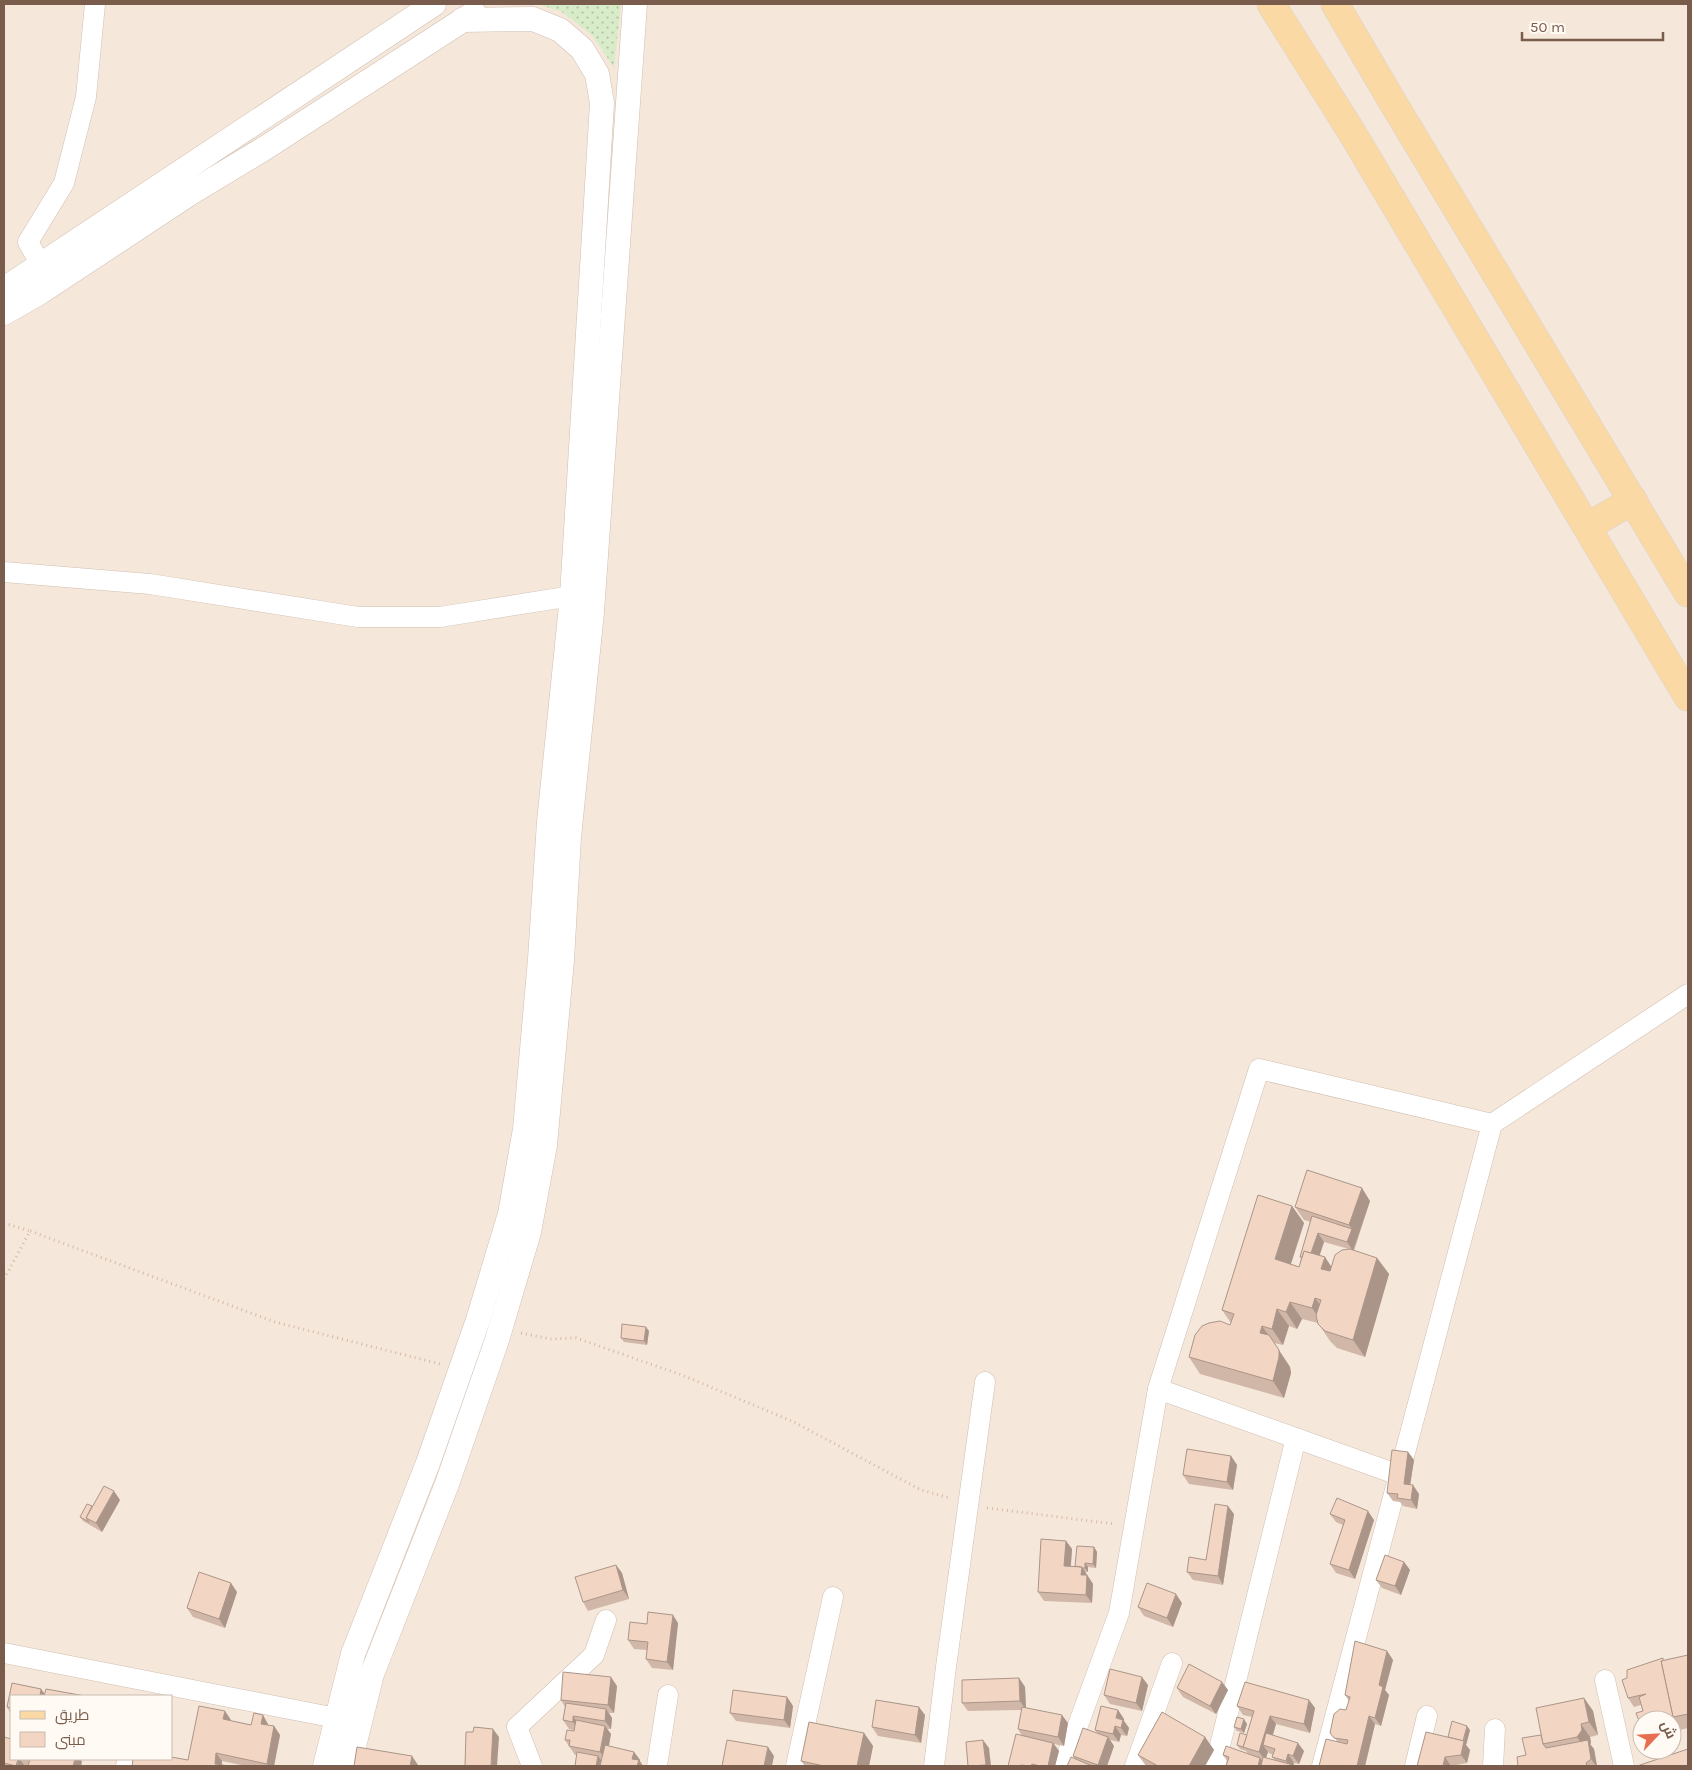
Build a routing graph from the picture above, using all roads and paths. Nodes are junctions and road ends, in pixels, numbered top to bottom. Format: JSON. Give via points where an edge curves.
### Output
{"nodes":[{"id":1,"x":95,"y":4,"type":"edge"},
{"id":2,"x":434,"y":4,"type":"edge"},
{"id":3,"x":488,"y":4,"type":"edge"},
{"id":4,"x":635,"y":4,"type":"edge"},
{"id":5,"x":1272,"y":4,"type":"edge"},
{"id":6,"x":1335,"y":4,"type":"edge"},
{"id":7,"x":462,"y":20,"type":"junction"},
{"id":8,"x":250,"y":125,"type":"junction"},
{"id":9,"x":265,"y":148,"type":"junction"},
{"id":10,"x":596,"y":181,"type":"junction"},
{"id":11,"x":623,"y":183,"type":"junction"},
{"id":12,"x":41,"y":265,"type":"junction"},
{"id":13,"x":4,"y":289,"type":"edge"},
{"id":14,"x":4,"y":313,"type":"edge"},
{"id":15,"x":1633,"y":500,"type":"junction"},
{"id":16,"x":1587,"y":527,"type":"junction"},
{"id":17,"x":4,"y":572,"type":"edge"},
{"id":18,"x":1688,"y":593,"type":"edge"},
{"id":19,"x":572,"y":596,"type":"junction"},
{"id":20,"x":1688,"y":697,"type":"edge"},
{"id":21,"x":551,"y":959,"type":"junction"},
{"id":22,"x":1688,"y":994,"type":"edge"},
{"id":23,"x":1492,"y":1124,"type":"junction"},
{"id":24,"x":4,"y":1223,"type":"edge"},
{"id":25,"x":30,"y":1231,"type":"junction"},
{"id":26,"x":4,"y":1279,"type":"edge"},
{"id":27,"x":500,"y":1330,"type":"junction"},
{"id":28,"x":461,"y":1369,"type":"junction"},
{"id":29,"x":985,"y":1382,"type":"dead end"},
{"id":30,"x":1158,"y":1389,"type":"junction"},
{"id":31,"x":1296,"y":1438,"type":"junction"},
{"id":32,"x":1399,"y":1475,"type":"junction"},
{"id":33,"x":968,"y":1504,"type":"junction"},
{"id":34,"x":1134,"y":1526,"type":"junction"},
{"id":35,"x":833,"y":1597,"type":"dead end"},
{"id":36,"x":606,"y":1620,"type":"dead end"},
{"id":37,"x":5,"y":1659,"type":"edge"},
{"id":38,"x":1172,"y":1663,"type":"dead end"},
{"id":39,"x":1605,"y":1680,"type":"dead end"},
{"id":40,"x":143,"y":1689,"type":"edge"},
{"id":41,"x":668,"y":1694,"type":"dead end"},
{"id":42,"x":1427,"y":1716,"type":"dead end"},
{"id":43,"x":336,"y":1718,"type":"junction"},
{"id":44,"x":1495,"y":1729,"type":"dead end"},
{"id":45,"x":325,"y":1766,"type":"edge"},
{"id":46,"x":349,"y":1766,"type":"edge"},
{"id":47,"x":532,"y":1766,"type":"edge"},
{"id":48,"x":657,"y":1766,"type":"edge"},
{"id":49,"x":796,"y":1766,"type":"edge"},
{"id":50,"x":934,"y":1766,"type":"edge"},
{"id":51,"x":1063,"y":1766,"type":"edge"},
{"id":52,"x":1135,"y":1766,"type":"edge"},
{"id":53,"x":1215,"y":1766,"type":"edge"},
{"id":54,"x":1322,"y":1766,"type":"edge"},
{"id":55,"x":1415,"y":1766,"type":"edge"},
{"id":56,"x":1493,"y":1766,"type":"edge"},
{"id":57,"x":1624,"y":1766,"type":"edge"}],
"edges":[{"from":1,"to":12,"type":"street","via":[[86,97],[64,183],[28,242]]},
{"from":2,"to":8,"type":"street"},
{"from":3,"to":7,"type":"street"},
{"from":4,"to":11,"type":"street"},
{"from":5,"to":16,"type":"main road"},
{"from":6,"to":15,"type":"main road"},
{"from":7,"to":9,"type":"street"},
{"from":7,"to":10,"type":"street","via":[[532,19],[560,30],[582,49],[597,74],[602,103]]},
{"from":8,"to":9,"type":"street"},
{"from":8,"to":12,"type":"street"},
{"from":9,"to":14,"type":"street"},
{"from":10,"to":11,"type":"street"},
{"from":10,"to":19,"type":"street"},
{"from":11,"to":21,"type":"street","via":[[592,612],[569,838]]},
{"from":12,"to":13,"type":"street"},
{"from":15,"to":16,"type":"main road"},
{"from":15,"to":18,"type":"main road"},
{"from":16,"to":20,"type":"main road"},
{"from":17,"to":19,"type":"street","via":[[150,584],[358,617],[440,617]]},
{"from":19,"to":21,"type":"street","via":[[549,822]]},
{"from":21,"to":27,"type":"street","via":[[545,1145],[530,1232]]},
{"from":21,"to":28,"type":"street","via":[[510,1214]]},
{"from":22,"to":23,"type":"street"},
{"from":23,"to":30,"type":"street","via":[[1259,1069]]},
{"from":23,"to":32,"type":"street"},
{"from":24,"to":25,"type":"path"},
{"from":25,"to":26,"type":"path"},
{"from":25,"to":28,"type":"path","via":[[275,1322]]},
{"from":27,"to":33,"type":"path","via":[[550,1339],[576,1338],[682,1375],[794,1422],[921,1490]]},
{"from":27,"to":46,"type":"street","via":[[447,1484],[372,1674]]},
{"from":28,"to":43,"type":"street","via":[[353,1654]]},
{"from":29,"to":33,"type":"street"},
{"from":30,"to":31,"type":"street"},
{"from":30,"to":34,"type":"street"},
{"from":31,"to":32,"type":"street"},
{"from":31,"to":53,"type":"street"},
{"from":32,"to":54,"type":"street"},
{"from":33,"to":34,"type":"path"},
{"from":33,"to":50,"type":"street"},
{"from":34,"to":51,"type":"street","via":[[1120,1613]]},
{"from":35,"to":49,"type":"street"},
{"from":36,"to":47,"type":"street","via":[[594,1655],[517,1727]]},
{"from":37,"to":40,"type":"street"},
{"from":38,"to":52,"type":"street"},
{"from":39,"to":57,"type":"street"},
{"from":40,"to":43,"type":"street"},
{"from":41,"to":48,"type":"street"},
{"from":42,"to":55,"type":"street"},
{"from":43,"to":45,"type":"street"},
{"from":44,"to":56,"type":"street"}]}
